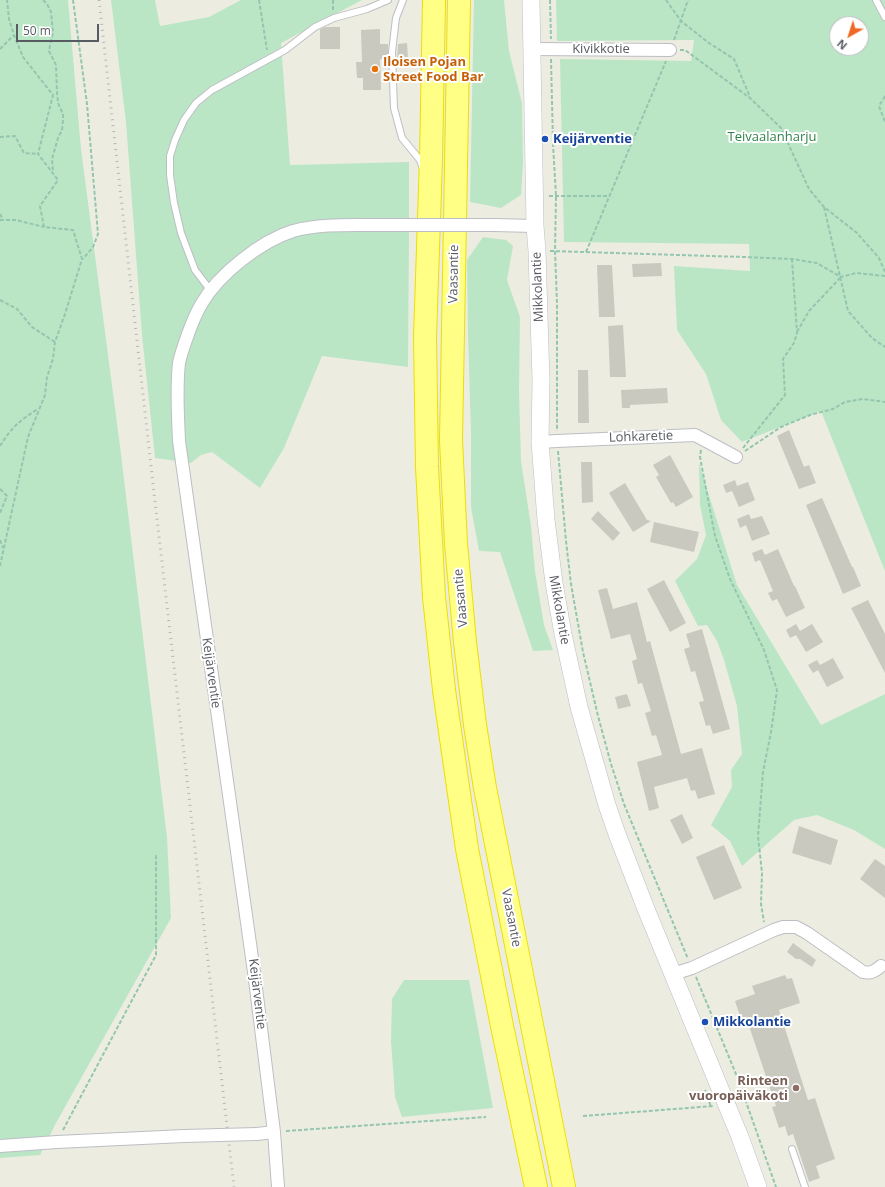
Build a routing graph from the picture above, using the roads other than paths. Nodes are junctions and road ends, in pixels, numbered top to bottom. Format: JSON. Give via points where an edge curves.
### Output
{"nodes":[{"id":1,"x":388,"y":0,"type":"edge"},
{"id":2,"x":403,"y":0,"type":"edge"},
{"id":3,"x":434,"y":0,"type":"edge"},
{"id":4,"x":459,"y":0,"type":"edge"},
{"id":5,"x":531,"y":0,"type":"edge"},
{"id":6,"x":876,"y":0,"type":"edge"},
{"id":7,"x":885,"y":17,"type":"edge"},
{"id":8,"x":532,"y":49,"type":"junction"},
{"id":9,"x":670,"y":50,"type":"road end"},
{"id":10,"x":430,"y":197,"type":"junction"},
{"id":11,"x":535,"y":226,"type":"junction"},
{"id":12,"x":210,"y":291,"type":"junction"},
{"id":13,"x":540,"y":442,"type":"junction"},
{"id":14,"x":736,"y":457,"type":"road end"},
{"id":15,"x":882,"y":966,"type":"dead end"},
{"id":16,"x":673,"y":974,"type":"junction"},
{"id":17,"x":274,"y":1132,"type":"junction"},
{"id":18,"x":0,"y":1146,"type":"edge"},
{"id":19,"x":792,"y":1149,"type":"dead end"},
{"id":20,"x":278,"y":1187,"type":"edge"},
{"id":21,"x":536,"y":1187,"type":"edge"},
{"id":22,"x":564,"y":1187,"type":"edge"},
{"id":23,"x":758,"y":1187,"type":"edge"},
{"id":24,"x":805,"y":1187,"type":"edge"}],
"edges":[{"from":1,"to":12,"type":"lane","via":[[315,26],[285,50],[212,90],[196,103],[184,120],[170,156],[174,203],[181,233],[195,270]]},
{"from":2,"to":10,"type":"lane","via":[[396,18],[392,52],[394,108],[402,138],[420,160]]},
{"from":3,"to":10,"type":"highway","name":"Vaasantie"},
{"from":4,"to":22,"type":"highway","name":"Vaasantie","via":[[451,440],[456,544],[465,642],[485,788]]},
{"from":5,"to":8,"type":"main road","name":"Mikkolantie"},
{"from":6,"to":7,"type":"lane"},
{"from":8,"to":9,"type":"street","name":"Kivikkotie"},
{"from":8,"to":11,"type":"main road","name":"Mikkolantie"},
{"from":10,"to":21,"type":"highway","name":"Vaasantie","via":[[425,337],[427,466],[434,605],[467,849]]},
{"from":11,"to":12,"type":"street","name":"Keijärventie","bridge":true,"via":[[314,227],[271,240],[227,273]]},
{"from":11,"to":13,"type":"main road","name":"Mikkolantie","via":[[541,381]]},
{"from":12,"to":17,"type":"street","name":"Keijärventie","via":[[195,316],[183,346],[178,380],[179,442],[253,964]]},
{"from":13,"to":14,"type":"street","name":"Lohkaretie","via":[[695,435]]},
{"from":13,"to":16,"type":"main road","name":"Mikkolantie","via":[[554,583],[562,634],[579,707],[606,805]]},
{"from":15,"to":16,"type":"street","via":[[874,972],[863,972],[807,933],[796,927],[784,927]]},
{"from":16,"to":23,"type":"main road","name":"Mikkolantie","via":[[719,1106],[740,1137]]},
{"from":17,"to":18,"type":"street","bridge":true},
{"from":17,"to":20,"type":"street","name":"Keijärventie"},
{"from":19,"to":24,"type":"lane"}]}
